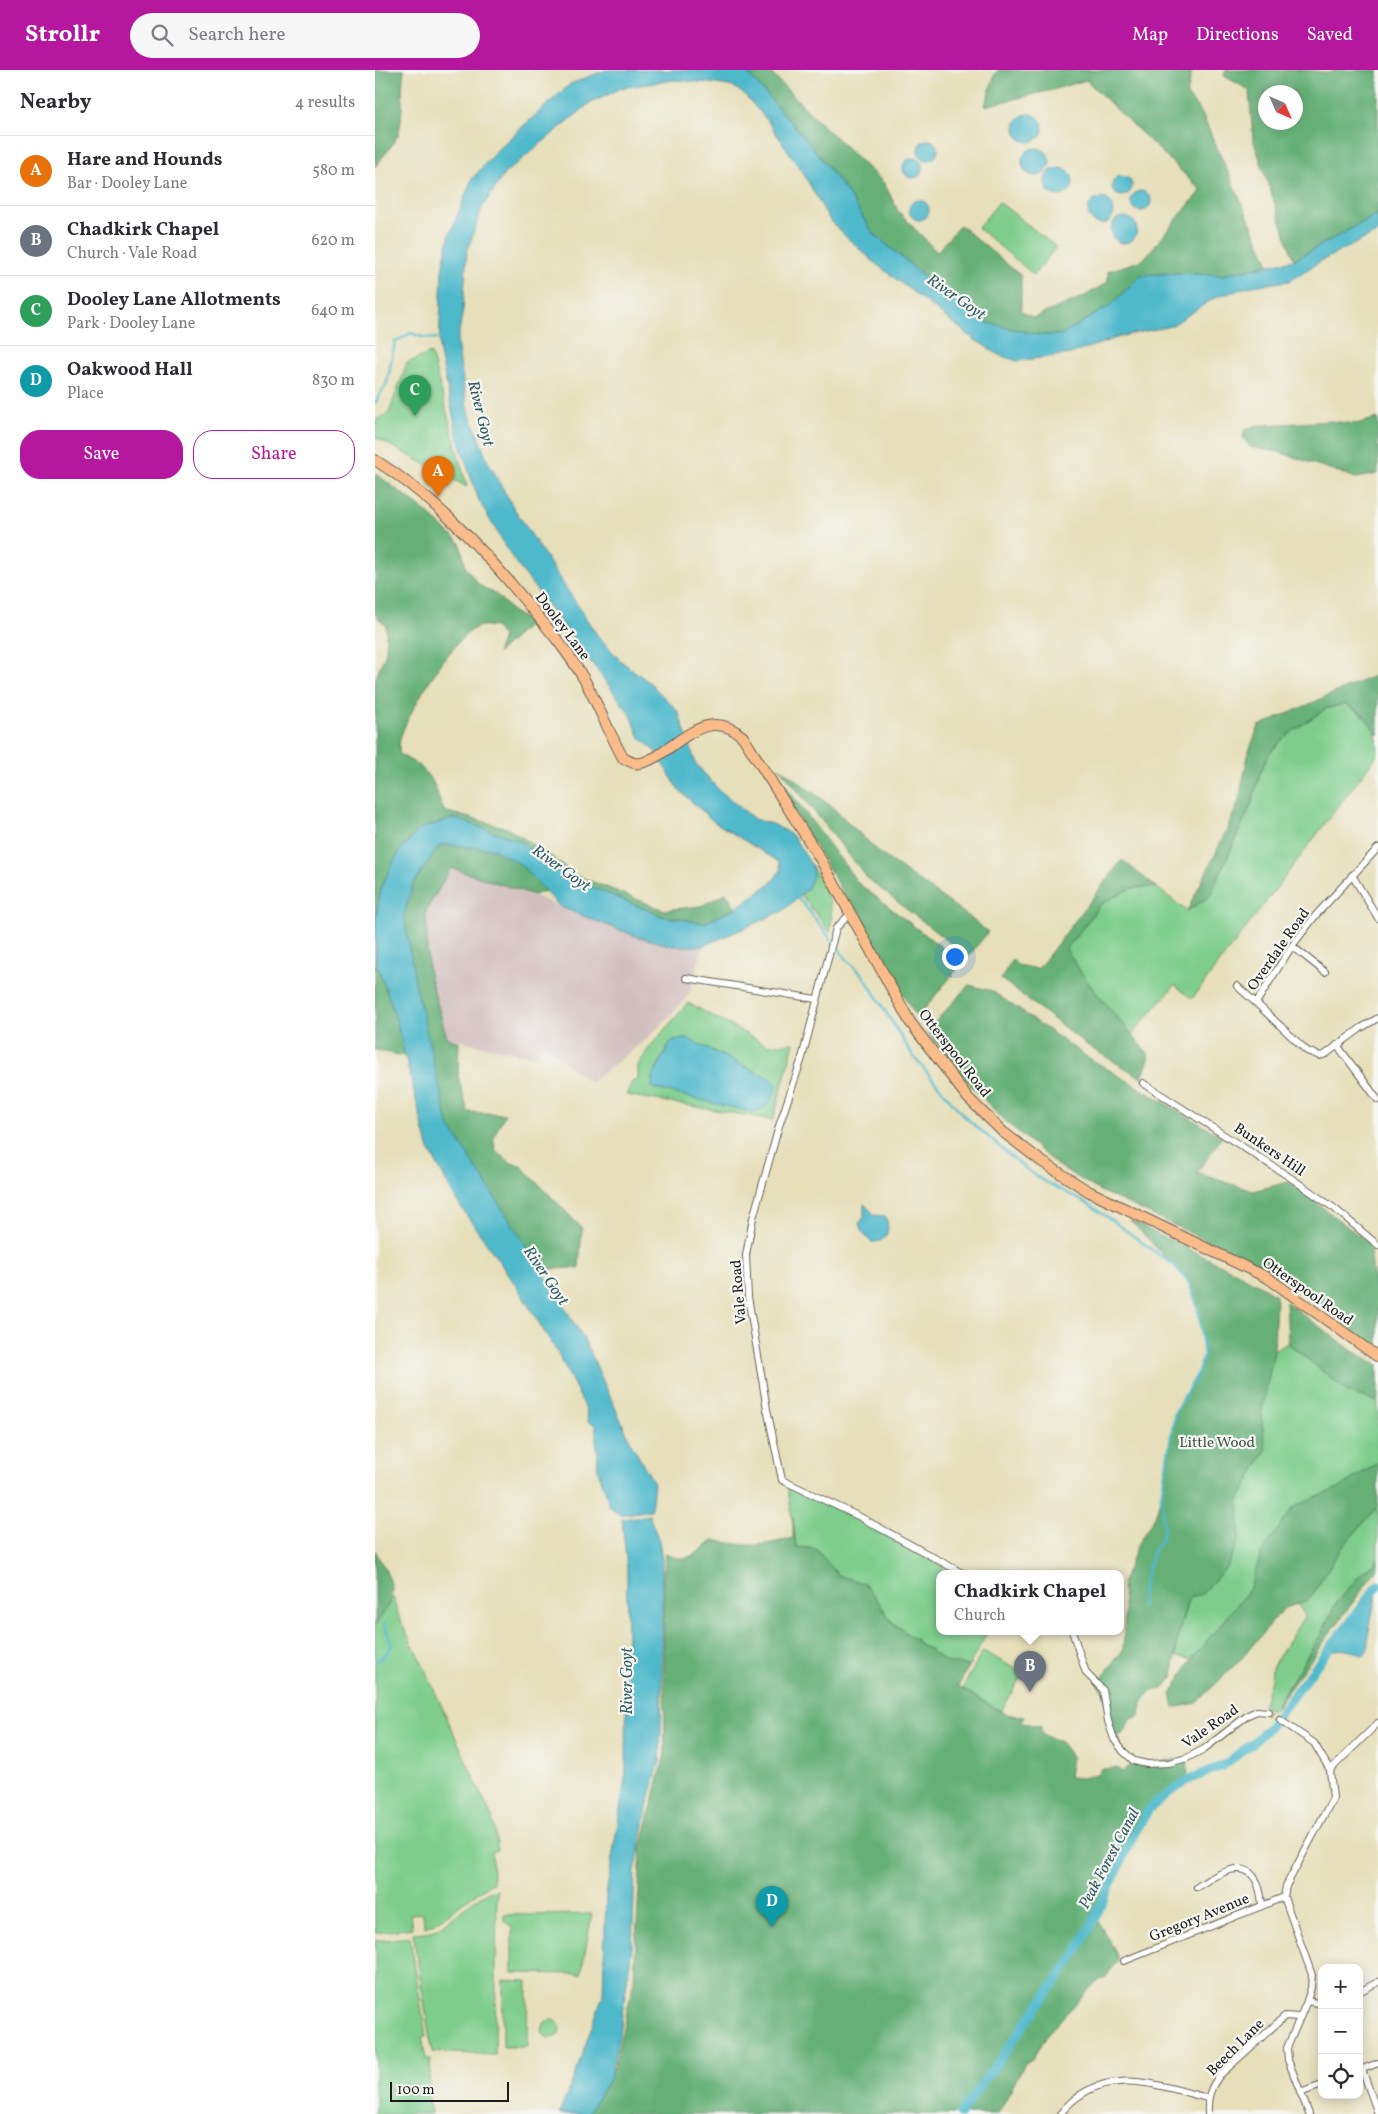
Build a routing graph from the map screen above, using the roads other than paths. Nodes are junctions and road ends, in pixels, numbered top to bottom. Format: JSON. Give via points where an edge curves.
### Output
{"nodes":[{"id":1,"x":375,"y":460,"type":"edge"},
{"id":2,"x":720,"y":724,"type":"joint"},
{"id":3,"x":1378,"y":848,"type":"edge"},
{"id":4,"x":1353,"y":875,"type":"junction"},
{"id":5,"x":850,"y":914,"type":"junction"},
{"id":6,"x":1378,"y":918,"type":"edge"},
{"id":7,"x":1292,"y":946,"type":"junction"},
{"id":8,"x":1325,"y":972,"type":"dead end"},
{"id":9,"x":686,"y":978,"type":"dead end"},
{"id":10,"x":1237,"y":986,"type":"dead end"},
{"id":11,"x":817,"y":999,"type":"junction"},
{"id":12,"x":1256,"y":1003,"type":"junction"},
{"id":13,"x":1378,"y":1018,"type":"edge"},
{"id":14,"x":1337,"y":1045,"type":"junction"},
{"id":15,"x":1143,"y":1082,"type":"dead end"},
{"id":16,"x":1378,"y":1100,"type":"edge"},
{"id":17,"x":1378,"y":1245,"type":"edge"},
{"id":18,"x":1378,"y":1357,"type":"edge"},
{"id":19,"x":957,"y":1570,"type":"edge"},
{"id":20,"x":1073,"y":1635,"type":"edge"},
{"id":21,"x":1269,"y":1712,"type":"dead end"},
{"id":22,"x":1280,"y":1720,"type":"tunnel mouth"},
{"id":23,"x":1378,"y":1723,"type":"edge"},
{"id":24,"x":1330,"y":1770,"type":"junction"},
{"id":25,"x":1197,"y":1888,"type":"dead end"},
{"id":26,"x":1284,"y":1897,"type":"junction"},
{"id":27,"x":1262,"y":1905,"type":"junction"},
{"id":28,"x":1124,"y":1961,"type":"dead end"},
{"id":29,"x":1378,"y":1982,"type":"edge"},
{"id":30,"x":1363,"y":1990,"type":"edge"},
{"id":31,"x":1307,"y":2001,"type":"junction"},
{"id":32,"x":1318,"y":2003,"type":"edge"},
{"id":33,"x":1299,"y":2017,"type":"junction"},
{"id":34,"x":1378,"y":2064,"type":"edge"},
{"id":35,"x":1363,"y":2069,"type":"edge"},
{"id":36,"x":1363,"y":2075,"type":"edge"},
{"id":37,"x":1318,"y":2086,"type":"edge"},
{"id":38,"x":1300,"y":2093,"type":"junction"},
{"id":39,"x":1207,"y":2098,"type":"junction"},
{"id":40,"x":1060,"y":2114,"type":"edge"},
{"id":41,"x":1208,"y":2114,"type":"edge"},
{"id":42,"x":1309,"y":2114,"type":"edge"},
{"id":43,"x":1378,"y":2114,"type":"edge"}],
"edges":[{"from":1,"to":2,"type":"main road","name":"Dooley Lane","via":[[399,475],[472,539],[511,582],[583,679],[623,758],[634,763],[647,761],[697,729]]},
{"from":2,"to":5,"type":"main road","name":"Otterspool Road","via":[[733,728],[749,745],[821,860]]},
{"from":3,"to":4,"type":"street","name":"Overdale Road"},
{"from":4,"to":6,"type":"street"},
{"from":4,"to":7,"type":"street","name":"Overdale Road"},
{"from":5,"to":11,"type":"street","name":"Vale Road","via":[[836,928]]},
{"from":5,"to":18,"type":"main road","name":"Otterspool Road","via":[[910,1022],[968,1098],[1003,1132],[1088,1191],[1268,1278]]},
{"from":7,"to":8,"type":"street"},
{"from":7,"to":12,"type":"street","name":"Overdale Road"},
{"from":9,"to":11,"type":"street"},
{"from":10,"to":12,"type":"street"},
{"from":11,"to":19,"type":"street","name":"Vale Road","via":[[753,1218],[746,1255],[748,1297],[782,1480],[861,1516]]},
{"from":12,"to":14,"type":"street","name":"Overdale Road","via":[[1307,1051],[1319,1056]]},
{"from":13,"to":14,"type":"street"},
{"from":14,"to":16,"type":"street"},
{"from":15,"to":17,"type":"street","name":"Bunkers Hill","via":[[1320,1198]]},
{"from":20,"to":21,"type":"street","name":"Vale Road","via":[[1086,1673],[1103,1690],[1114,1738],[1134,1761],[1169,1763],[1187,1758],[1247,1715],[1257,1710]]},
{"from":22,"to":24,"type":"street","via":[[1314,1743]]},
{"from":23,"to":24,"type":"street"},
{"from":24,"to":26,"type":"street","via":[[1333,1798],[1286,1886]]},
{"from":25,"to":27,"type":"street","via":[[1222,1872],[1234,1868],[1245,1870],[1253,1875],[1261,1888]]},
{"from":26,"to":27,"type":"street","name":"Gregory Avenue"},
{"from":26,"to":31,"type":"street","via":[[1312,1974]]},
{"from":27,"to":28,"type":"street","name":"Gregory Avenue"},
{"from":29,"to":30,"type":"street"},
{"from":31,"to":32,"type":"street"},
{"from":31,"to":33,"type":"street"},
{"from":33,"to":38,"type":"street","via":[[1287,2048]]},
{"from":33,"to":39,"type":"street","name":"Beech Lane","via":[[1289,2015],[1278,2022],[1220,2075]]},
{"from":34,"to":35,"type":"street"},
{"from":36,"to":43,"type":"street"},
{"from":37,"to":38,"type":"street"},
{"from":38,"to":42,"type":"street"},
{"from":39,"to":40,"type":"street","via":[[1141,2081],[1111,2082],[1078,2096]]},
{"from":39,"to":41,"type":"street","name":"Beech Lane"}]}
